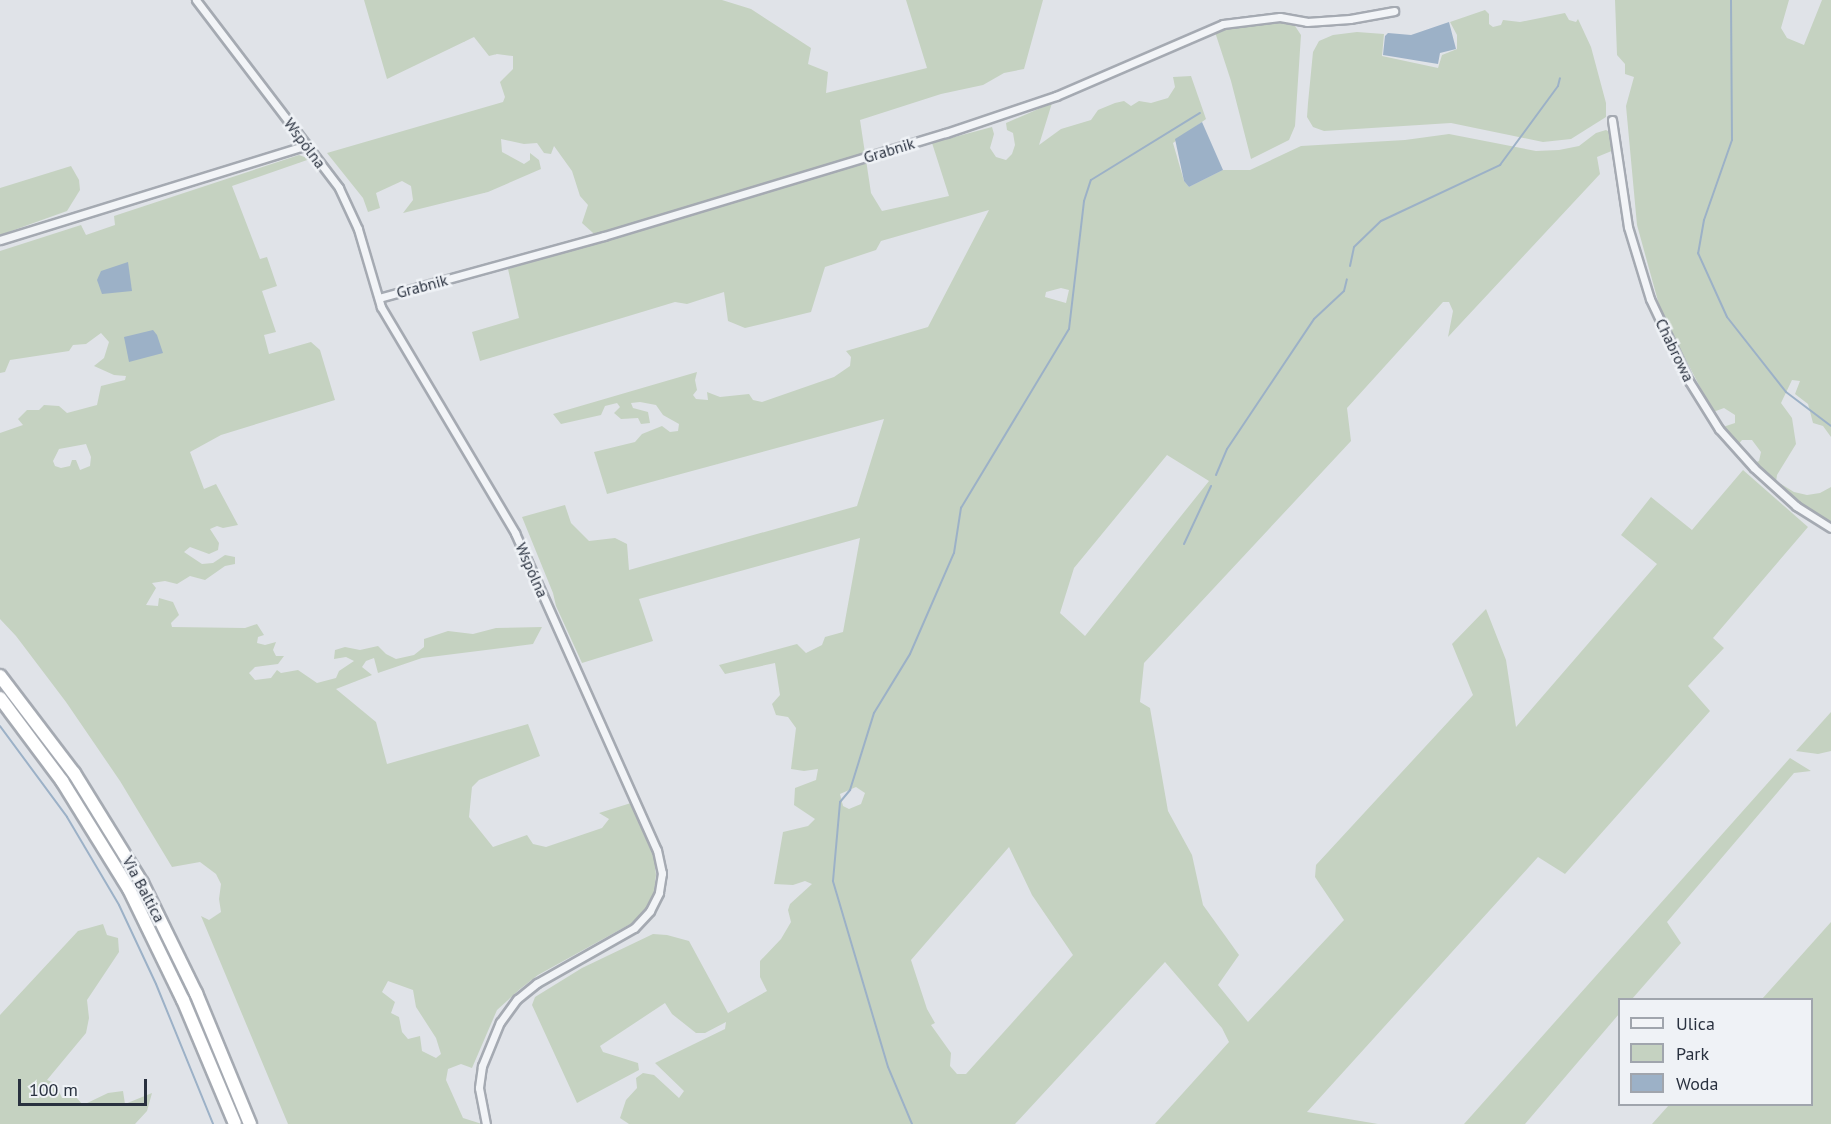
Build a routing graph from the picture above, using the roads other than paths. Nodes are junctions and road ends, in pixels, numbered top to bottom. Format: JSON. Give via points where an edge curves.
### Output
{"nodes":[{"id":1,"x":196,"y":0,"type":"edge"},
{"id":2,"x":1394,"y":11,"type":"dead end"},
{"id":3,"x":1612,"y":120,"type":"dead end"},
{"id":4,"x":307,"y":146,"type":"junction"},
{"id":5,"x":0,"y":240,"type":"edge"},
{"id":6,"x":379,"y":298,"type":"junction"},
{"id":7,"x":1831,"y":528,"type":"edge"},
{"id":8,"x":0,"y":676,"type":"edge"},
{"id":9,"x":0,"y":698,"type":"edge"},
{"id":10,"x":235,"y":1124,"type":"edge"},
{"id":11,"x":250,"y":1124,"type":"edge"},
{"id":12,"x":486,"y":1124,"type":"edge"}],
"edges":[{"from":1,"to":4,"type":"street","name":"Wspólna"},
{"from":2,"to":6,"type":"street","name":"Grabnik","via":[[1350,19],[1307,22],[1280,17],[1223,24],[1056,96],[946,133],[604,236]]},
{"from":3,"to":7,"type":"street","name":"Chabrowa","via":[[1631,237],[1650,299],[1689,381],[1719,429],[1754,468],[1796,506]]},
{"from":4,"to":5,"type":"street"},
{"from":4,"to":6,"type":"street","name":"Wspólna","via":[[350,208]]},
{"from":6,"to":12,"type":"street","name":"Wspólna","via":[[515,533],[657,850],[662,873],[650,911],[634,928],[537,983],[517,999],[500,1022],[482,1066],[479,1088]]},
{"from":8,"to":11,"type":"highway","name":"Via Baltica","via":[[74,773],[142,884],[196,993]]},
{"from":9,"to":10,"type":"highway","name":"Via Baltica","via":[[62,781],[129,889],[183,1000]]}]}
